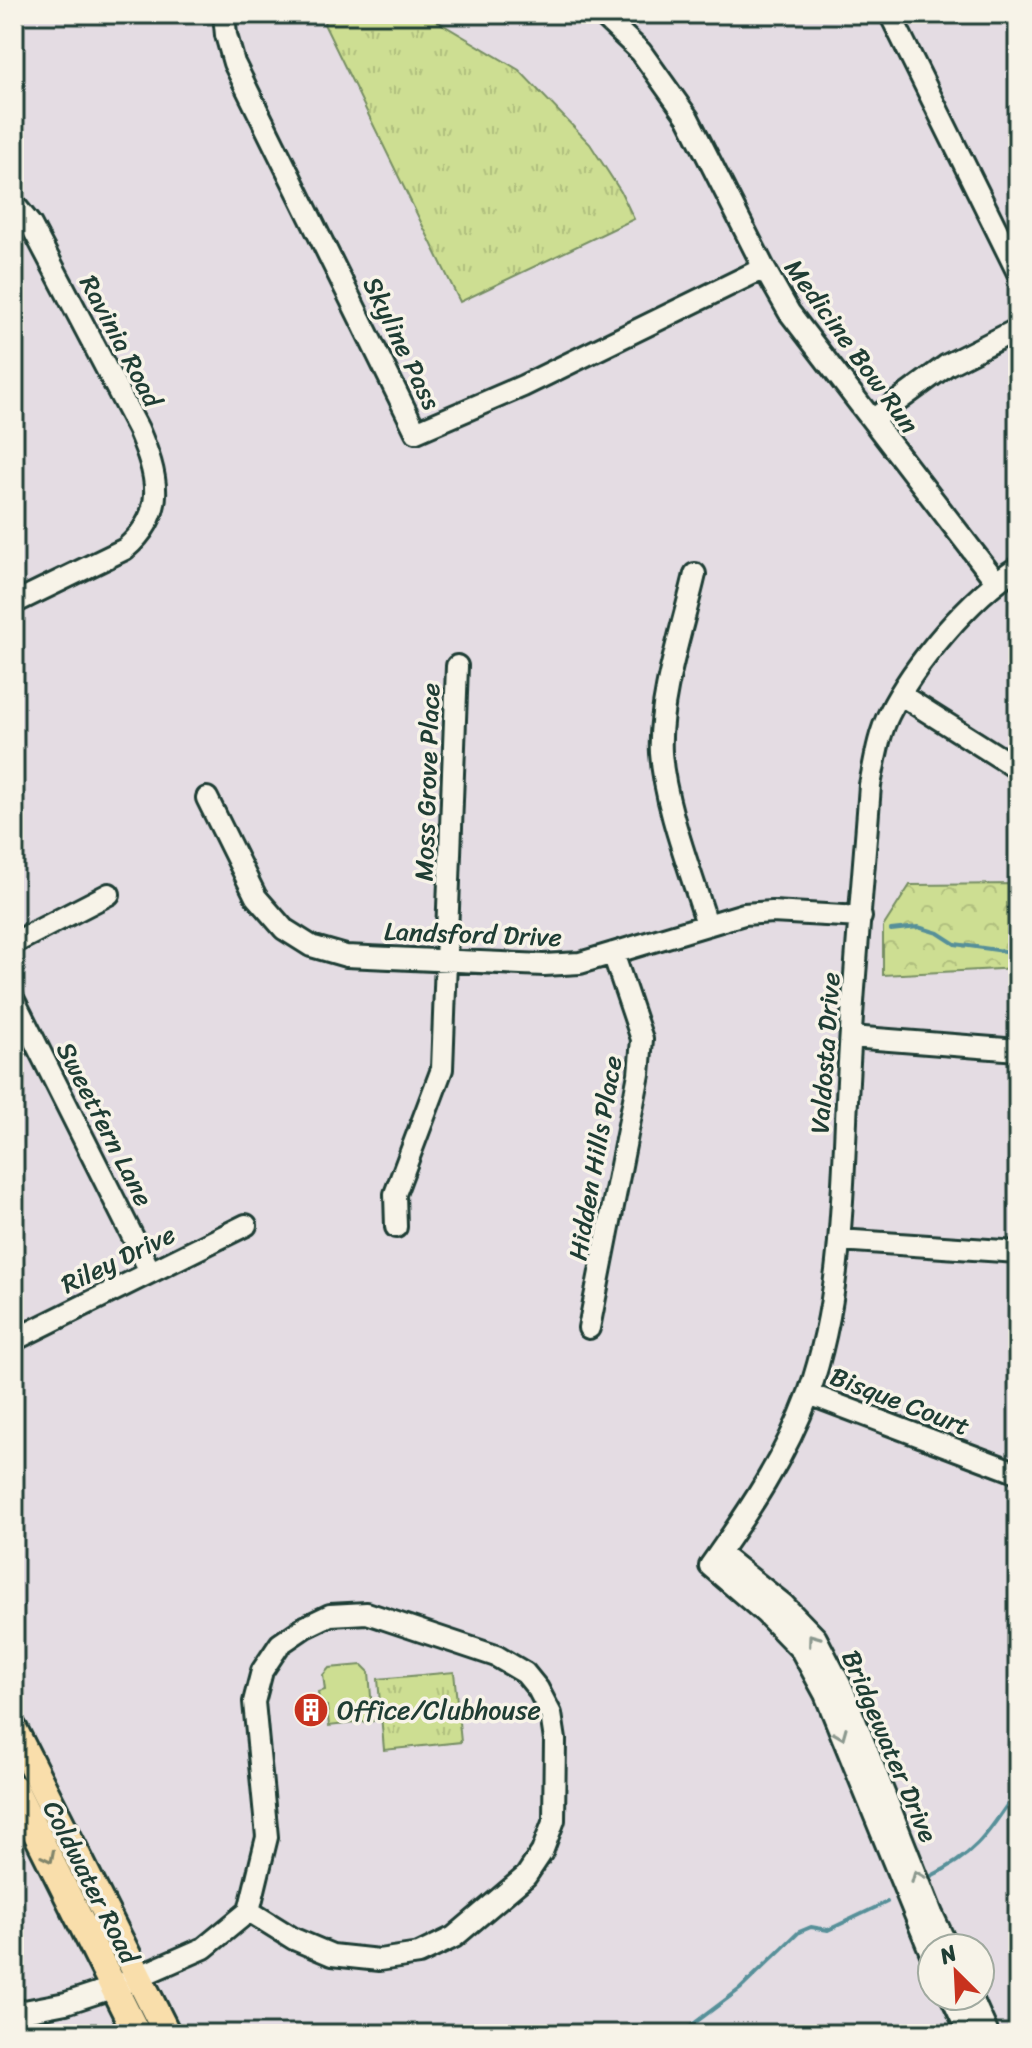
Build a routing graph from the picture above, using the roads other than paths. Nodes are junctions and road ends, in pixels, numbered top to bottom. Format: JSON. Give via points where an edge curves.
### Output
{"nodes":[{"id":1,"x":224,"y":14,"type":"edge"},
{"id":2,"x":601,"y":14,"type":"edge"},
{"id":3,"x":890,"y":14,"type":"edge"},
{"id":4,"x":14,"y":204,"type":"edge"},
{"id":5,"x":764,"y":268,"type":"junction"},
{"id":6,"x":1018,"y":273,"type":"edge"},
{"id":7,"x":1018,"y":329,"type":"edge"},
{"id":8,"x":872,"y":420,"type":"junction"},
{"id":9,"x":1018,"y":567,"type":"edge"},
{"id":10,"x":695,"y":574,"type":"dead end"},
{"id":11,"x":995,"y":580,"type":"junction"},
{"id":12,"x":14,"y":603,"type":"edge"},
{"id":13,"x":457,"y":666,"type":"dead end"},
{"id":14,"x":901,"y":695,"type":"junction"},
{"id":15,"x":1018,"y":769,"type":"edge"},
{"id":16,"x":207,"y":798,"type":"dead end"},
{"id":17,"x":109,"y":894,"type":"dead end"},
{"id":18,"x":861,"y":917,"type":"junction"},
{"id":19,"x":707,"y":924,"type":"junction"},
{"id":20,"x":14,"y":943,"type":"edge"},
{"id":21,"x":613,"y":953,"type":"junction"},
{"id":22,"x":446,"y":961,"type":"junction"},
{"id":23,"x":14,"y":1000,"type":"edge"},
{"id":24,"x":851,"y":1037,"type":"junction"},
{"id":25,"x":1018,"y":1050,"type":"edge"},
{"id":26,"x":246,"y":1225,"type":"dead end"},
{"id":27,"x":396,"y":1227,"type":"dead end"},
{"id":28,"x":839,"y":1240,"type":"junction"},
{"id":29,"x":1018,"y":1252,"type":"edge"},
{"id":30,"x":150,"y":1271,"type":"junction"},
{"id":31,"x":589,"y":1328,"type":"dead end"},
{"id":32,"x":14,"y":1340,"type":"edge"},
{"id":33,"x":809,"y":1394,"type":"junction"},
{"id":34,"x":1018,"y":1473,"type":"edge"},
{"id":35,"x":714,"y":1559,"type":"junction"},
{"id":36,"x":14,"y":1730,"type":"edge"},
{"id":37,"x":14,"y":1788,"type":"edge"},
{"id":38,"x":249,"y":1911,"type":"junction"},
{"id":39,"x":922,"y":1932,"type":"edge"},
{"id":40,"x":940,"y":1932,"type":"edge"},
{"id":41,"x":127,"y":1982,"type":"junction"},
{"id":42,"x":959,"y":2012,"type":"edge"},
{"id":43,"x":978,"y":2012,"type":"edge"},
{"id":44,"x":14,"y":2013,"type":"edge"},
{"id":45,"x":137,"y":2034,"type":"edge"},
{"id":46,"x":167,"y":2034,"type":"edge"},
{"id":47,"x":969,"y":2034,"type":"edge"},
{"id":48,"x":988,"y":2034,"type":"edge"}],
"edges":[{"from":1,"to":5,"type":"street","name":"Skyline Pass","via":[[234,63],[416,432],[523,386]]},
{"from":2,"to":5,"type":"street","name":"Medicine Bow Run","via":[[641,52],[688,118]]},
{"from":3,"to":6,"type":"street"},
{"from":4,"to":12,"type":"street","name":"Ravinia Road","via":[[31,225],[138,429],[156,498],[138,538],[125,549]]},
{"from":5,"to":8,"type":"street","name":"Medicine Bow Run","via":[[789,312]]},
{"from":7,"to":8,"type":"street","via":[[947,365]]},
{"from":8,"to":11,"type":"street","name":"Medicine Bow Run"},
{"from":9,"to":11,"type":"street","name":"Valdosta Drive"},
{"from":10,"to":19,"type":"street","via":[[665,701],[661,750],[664,782]]},
{"from":11,"to":14,"type":"street","name":"Valdosta Drive","via":[[953,624]]},
{"from":13,"to":22,"type":"street","name":"Moss Grove Place"},
{"from":14,"to":15,"type":"street"},
{"from":14,"to":18,"type":"street","name":"Valdosta Drive","via":[[877,747],[870,785]]},
{"from":16,"to":22,"type":"street","name":"Landsford Drive","via":[[256,897],[284,929],[311,946],[346,956]]},
{"from":17,"to":20,"type":"street"},
{"from":18,"to":19,"type":"street","name":"Landsford Drive","via":[[772,912]]},
{"from":18,"to":24,"type":"street","name":"Valdosta Drive"},
{"from":19,"to":21,"type":"street","name":"Landsford Drive"},
{"from":21,"to":22,"type":"street","name":"Landsford Drive","via":[[580,963],[544,965]]},
{"from":21,"to":31,"type":"street","name":"Hidden Hills Place","via":[[642,1039]]},
{"from":22,"to":27,"type":"street","name":"Moss Grove Place","via":[[442,1069],[395,1194]]},
{"from":23,"to":30,"type":"street","name":"Sweetfern Lane"},
{"from":24,"to":25,"type":"street"},
{"from":24,"to":28,"type":"street","name":"Valdosta Drive"},
{"from":26,"to":30,"type":"street","name":"Riley Drive"},
{"from":28,"to":29,"type":"street"},
{"from":28,"to":33,"type":"street","name":"Valdosta Drive","via":[[825,1340]]},
{"from":30,"to":32,"type":"street","name":"Riley Drive"},
{"from":33,"to":34,"type":"street","name":"Bisque Court"},
{"from":33,"to":35,"type":"street","name":"Valdosta Drive","via":[[758,1498]]},
{"from":35,"to":39,"type":"street","name":"Bridgewater Drive","one_way":true,"via":[[801,1650],[825,1694]]},
{"from":40,"to":35,"type":"street","name":"Bridgewater Drive","one_way":true,"via":[[842,1688],[816,1638],[783,1604]]},
{"from":36,"to":41,"type":"main road","name":"Coldwater Road"},
{"from":37,"to":41,"type":"main road","name":"Coldwater Road","one_way":true},
{"from":38,"to":38,"type":"street","via":[[267,1837],[254,1702],[262,1671],[280,1644],[330,1615],[367,1613],[484,1652],[525,1673],[551,1714],[555,1740],[554,1820],[526,1876],[454,1937],[419,1954],[379,1960],[332,1955]]},
{"from":38,"to":41,"type":"street","via":[[204,1948]]},
{"from":41,"to":44,"type":"street","via":[[66,2003]]},
{"from":41,"to":45,"type":"main road","name":"Coldwater Road"},
{"from":41,"to":46,"type":"main road","name":"Coldwater Road"},
{"from":42,"to":47,"type":"street"},
{"from":43,"to":48,"type":"street"}]}
